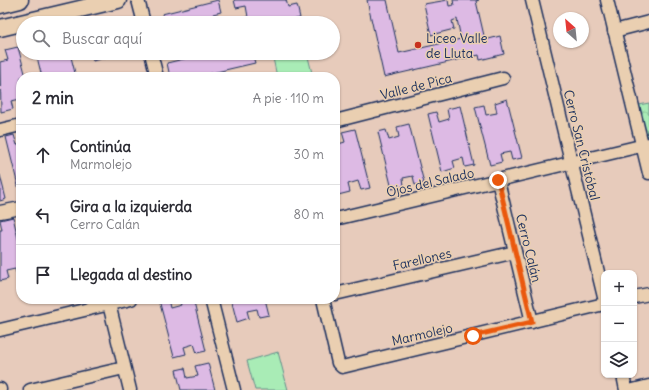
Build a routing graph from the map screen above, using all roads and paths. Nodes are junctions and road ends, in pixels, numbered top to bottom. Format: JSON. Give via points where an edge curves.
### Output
{"nodes":[{"id":1,"x":20,"y":0,"type":"edge"},
{"id":2,"x":118,"y":0,"type":"edge"},
{"id":3,"x":138,"y":0,"type":"edge"},
{"id":4,"x":532,"y":0,"type":"edge"},
{"id":5,"x":606,"y":0,"type":"edge"},
{"id":6,"x":0,"y":5,"type":"edge"},
{"id":7,"x":51,"y":16,"type":"edge"},
{"id":8,"x":142,"y":16,"type":"edge"},
{"id":9,"x":649,"y":22,"type":"edge"},
{"id":10,"x":16,"y":24,"type":"edge"},
{"id":11,"x":0,"y":28,"type":"edge"},
{"id":12,"x":614,"y":31,"type":"junction"},
{"id":13,"x":153,"y":60,"type":"edge"},
{"id":14,"x":156,"y":72,"type":"edge"},
{"id":15,"x":503,"y":78,"type":"dead end"},
{"id":16,"x":340,"y":120,"type":"edge"},
{"id":17,"x":16,"y":126,"type":"edge"},
{"id":18,"x":0,"y":130,"type":"edge"},
{"id":19,"x":646,"y":145,"type":"edge"},
{"id":20,"x":572,"y":163,"type":"junction"},
{"id":21,"x":649,"y":173,"type":"edge"},
{"id":22,"x":498,"y":180,"type":"junction"},
{"id":23,"x":16,"y":209,"type":"edge"},
{"id":24,"x":0,"y":212,"type":"edge"},
{"id":25,"x":340,"y":219,"type":"edge"},
{"id":26,"x":515,"y":252,"type":"junction"},
{"id":27,"x":601,"y":284,"type":"edge"},
{"id":28,"x":340,"y":293,"type":"edge"},
{"id":29,"x":649,"y":294,"type":"edge"},
{"id":30,"x":637,"y":296,"type":"edge"},
{"id":31,"x":109,"y":304,"type":"joint"},
{"id":32,"x":213,"y":304,"type":"edge"},
{"id":33,"x":324,"y":304,"type":"edge"},
{"id":34,"x":601,"y":305,"type":"edge"},
{"id":35,"x":532,"y":322,"type":"junction"},
{"id":36,"x":0,"y":330,"type":"edge"},
{"id":37,"x":124,"y":368,"type":"junction"},
{"id":38,"x":624,"y":378,"type":"edge"},
{"id":39,"x":649,"y":386,"type":"edge"},
{"id":40,"x":30,"y":390,"type":"edge"},
{"id":41,"x":130,"y":390,"type":"edge"},
{"id":42,"x":234,"y":390,"type":"edge"},
{"id":43,"x":626,"y":390,"type":"edge"},
{"id":44,"x":633,"y":390,"type":"edge"}],
"edges":[{"from":1,"to":6,"type":"main road"},
{"from":2,"to":7,"type":"main road"},
{"from":3,"to":8,"type":"street"},
{"from":4,"to":20,"type":"street","name":"Cerro San Cristóbal"},
{"from":5,"to":12,"type":"street"},
{"from":9,"to":12,"type":"street"},
{"from":10,"to":11,"type":"main road"},
{"from":12,"to":19,"type":"street"},
{"from":13,"to":14,"type":"street"},
{"from":15,"to":16,"type":"street","name":"Valle de Pica"},
{"from":17,"to":18,"type":"street"},
{"from":19,"to":20,"type":"street","name":"Ojos del Salado"},
{"from":19,"to":21,"type":"street"},
{"from":20,"to":22,"type":"street","name":"Ojos del Salado"},
{"from":20,"to":27,"type":"street","name":"Cerro San Cristóbal"},
{"from":22,"to":25,"type":"street","name":"Ojos del Salado"},
{"from":22,"to":26,"type":"street","name":"Cerro Calán"},
{"from":23,"to":24,"type":"street"},
{"from":26,"to":28,"type":"street","name":"Farellones"},
{"from":26,"to":35,"type":"street","name":"Cerro Calán"},
{"from":29,"to":30,"type":"street"},
{"from":31,"to":36,"type":"street"},
{"from":31,"to":37,"type":"street"},
{"from":32,"to":42,"type":"street"},
{"from":33,"to":35,"type":"street","name":"Marmolejo","via":[[338,363],[344,367]]},
{"from":34,"to":35,"type":"street","name":"Marmolejo"},
{"from":37,"to":40,"type":"street"},
{"from":37,"to":41,"type":"street"},
{"from":38,"to":43,"type":"street"},
{"from":39,"to":44,"type":"street"}]}
